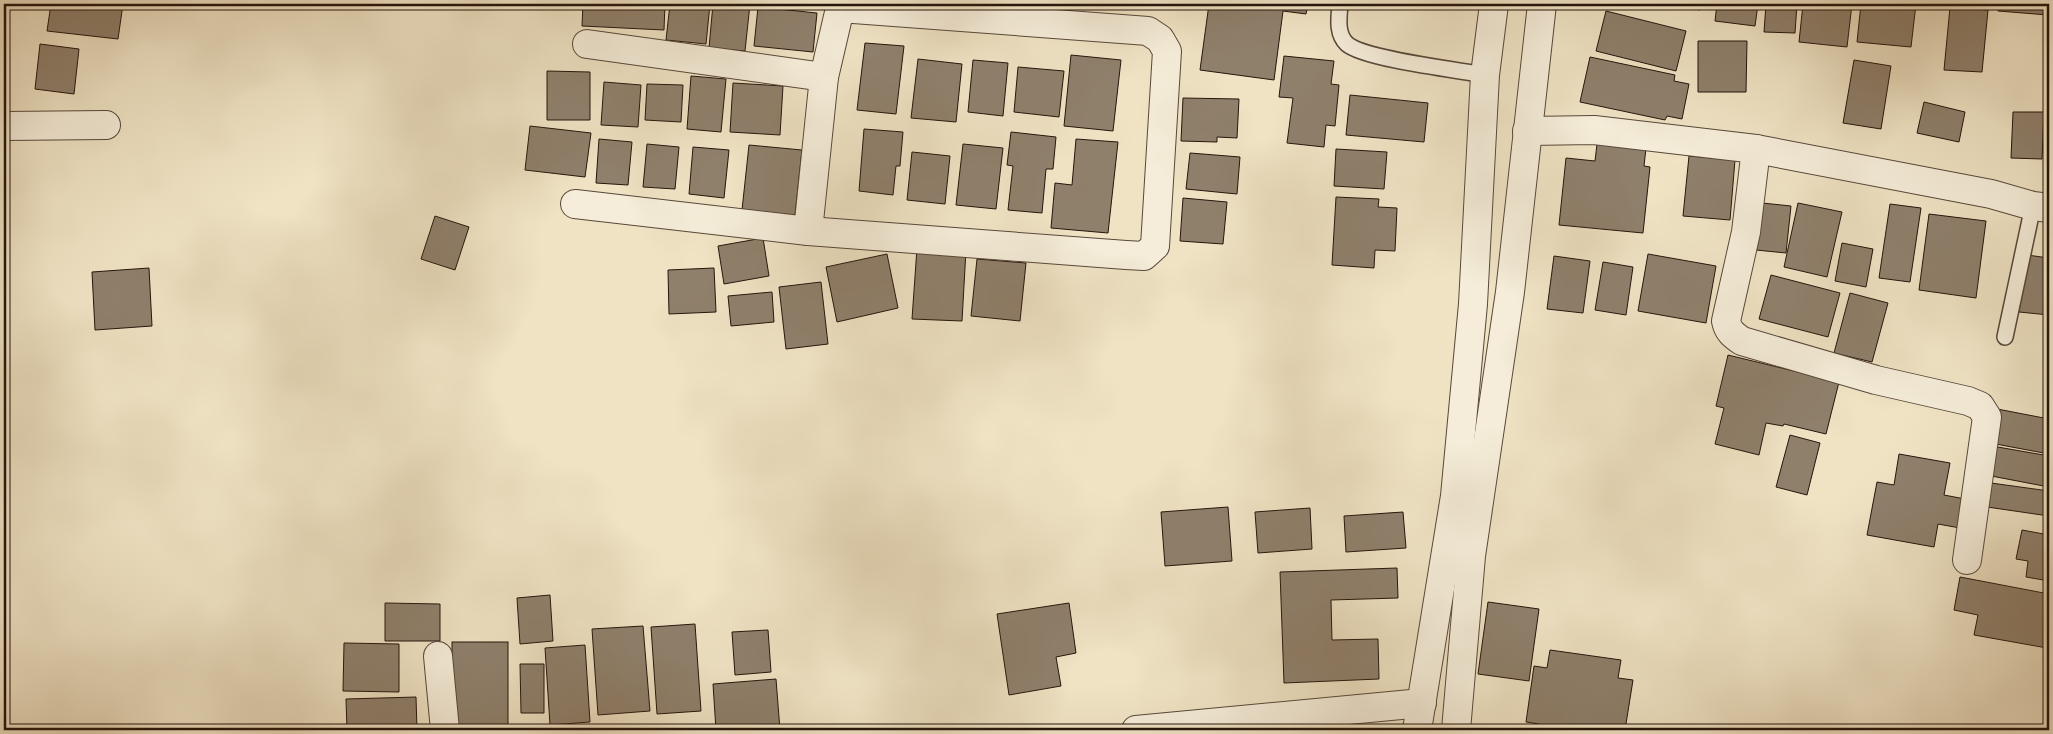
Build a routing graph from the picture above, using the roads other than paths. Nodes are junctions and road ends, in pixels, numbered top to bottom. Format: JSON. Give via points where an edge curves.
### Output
{"nodes":[{"id":1,"x":1340,"y":4,"type":"edge"},
{"id":2,"x":1494,"y":4,"type":"edge"},
{"id":3,"x":1542,"y":4,"type":"edge"},
{"id":4,"x":840,"y":6,"type":"edge"},
{"id":5,"x":588,"y":44,"type":"dead end"},
{"id":6,"x":1485,"y":75,"type":"junction"},
{"id":7,"x":824,"y":77,"type":"junction"},
{"id":8,"x":106,"y":125,"type":"dead end"},
{"id":9,"x":4,"y":126,"type":"edge"},
{"id":10,"x":1527,"y":131,"type":"junction"},
{"id":11,"x":1756,"y":149,"type":"junction"},
{"id":12,"x":575,"y":204,"type":"dead end"},
{"id":13,"x":2041,"y":207,"type":"edge"},
{"id":14,"x":808,"y":231,"type":"junction"},
{"id":15,"x":2005,"y":338,"type":"dead end"},
{"id":16,"x":1967,"y":560,"type":"dead end"},
{"id":17,"x":438,"y":656,"type":"dead end"},
{"id":18,"x":1422,"y":702,"type":"junction"},
{"id":19,"x":445,"y":730,"type":"edge"},
{"id":20,"x":1136,"y":730,"type":"edge"},
{"id":21,"x":1417,"y":730,"type":"edge"},
{"id":22,"x":1456,"y":730,"type":"edge"}],
"edges":[{"from":1,"to":6,"type":"lane","via":[[1339,27],[1344,40],[1357,50]]},
{"from":2,"to":6,"type":"street"},
{"from":3,"to":10,"type":"street"},
{"from":4,"to":7,"type":"street"},
{"from":4,"to":14,"type":"street","via":[[1148,31],[1160,39],[1166,51],[1155,246],[1144,256]]},
{"from":5,"to":7,"type":"street"},
{"from":6,"to":18,"type":"street","via":[[1473,304],[1455,496]]},
{"from":7,"to":14,"type":"street"},
{"from":8,"to":9,"type":"street"},
{"from":10,"to":11,"type":"street","via":[[1594,130]]},
{"from":10,"to":22,"type":"street","via":[[1510,292],[1471,556]]},
{"from":11,"to":13,"type":"street","via":[[1991,194]]},
{"from":11,"to":16,"type":"street","via":[[1746,232],[1726,321],[1728,328],[1732,335],[1742,340],[1876,380],[1980,406],[1987,416]]},
{"from":12,"to":14,"type":"street"},
{"from":13,"to":15,"type":"lane"},
{"from":17,"to":19,"type":"street"},
{"from":18,"to":20,"type":"street"},
{"from":18,"to":21,"type":"street"}]}
